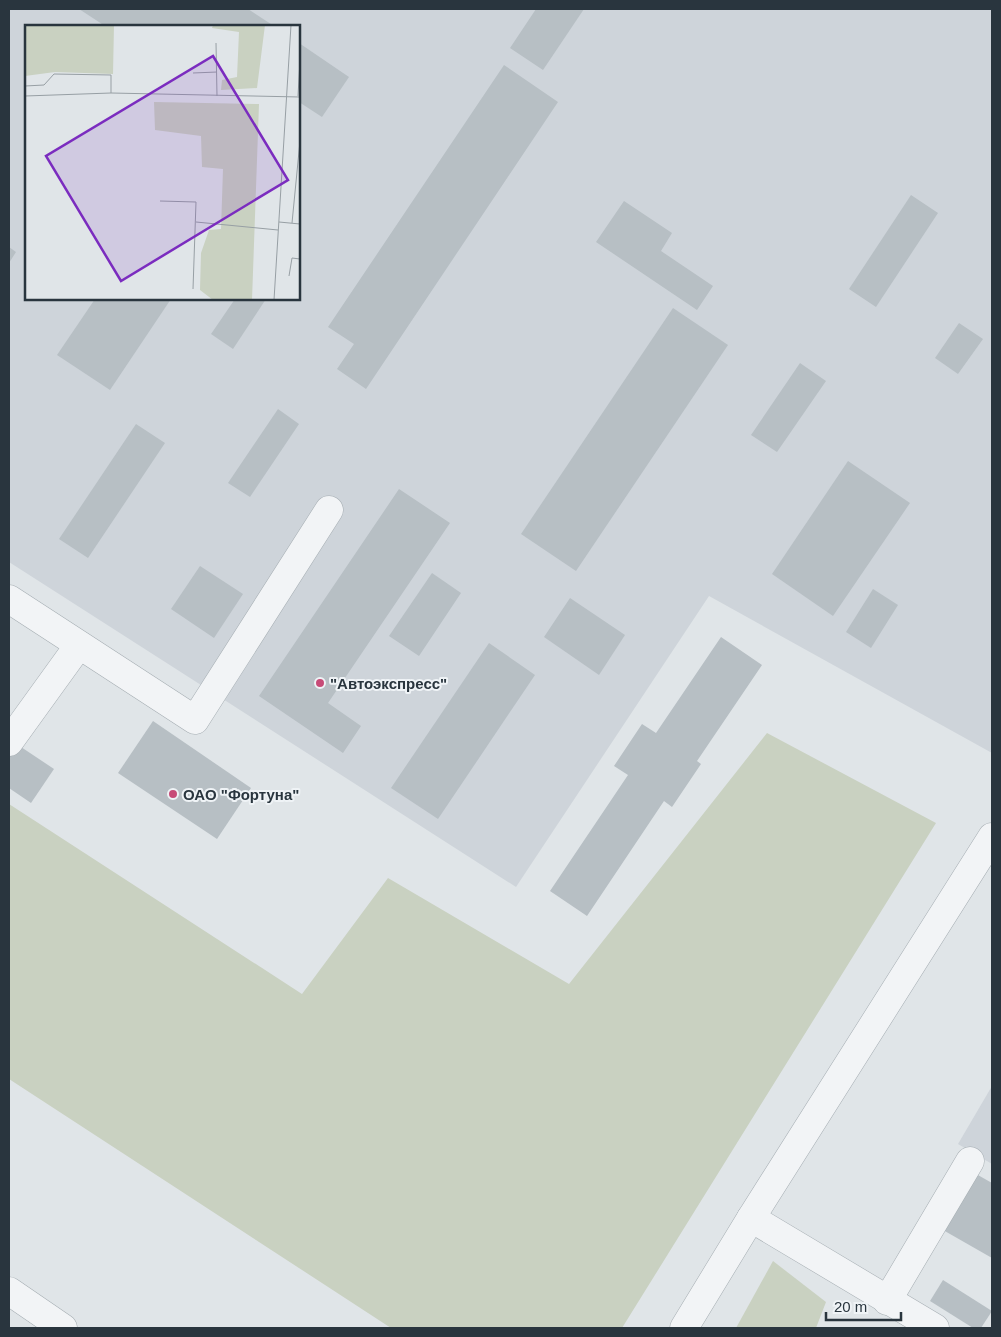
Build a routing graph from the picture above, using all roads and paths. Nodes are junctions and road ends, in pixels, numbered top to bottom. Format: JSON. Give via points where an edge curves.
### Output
{"nodes":[{"id":1,"x":329,"y":510,"type":"dead end"},
{"id":2,"x":9,"y":599,"type":"edge"},
{"id":3,"x":79,"y":645,"type":"junction"},
{"id":4,"x":9,"y":742,"type":"edge"},
{"id":5,"x":992,"y":836,"type":"edge"},
{"id":6,"x":970,"y":1162,"type":"dead end"},
{"id":7,"x":751,"y":1218,"type":"junction"},
{"id":8,"x":9,"y":1291,"type":"edge"},
{"id":9,"x":887,"y":1301,"type":"junction"},
{"id":10,"x":63,"y":1328,"type":"edge"},
{"id":11,"x":684,"y":1328,"type":"edge"},
{"id":12,"x":936,"y":1328,"type":"edge"}],
"edges":[{"from":1,"to":3,"type":"street","via":[[195,720]]},
{"from":2,"to":3,"type":"street"},
{"from":3,"to":4,"type":"street"},
{"from":5,"to":7,"type":"street"},
{"from":6,"to":9,"type":"street"},
{"from":7,"to":9,"type":"street"},
{"from":7,"to":11,"type":"street"},
{"from":8,"to":10,"type":"street"},
{"from":9,"to":12,"type":"street"}]}
